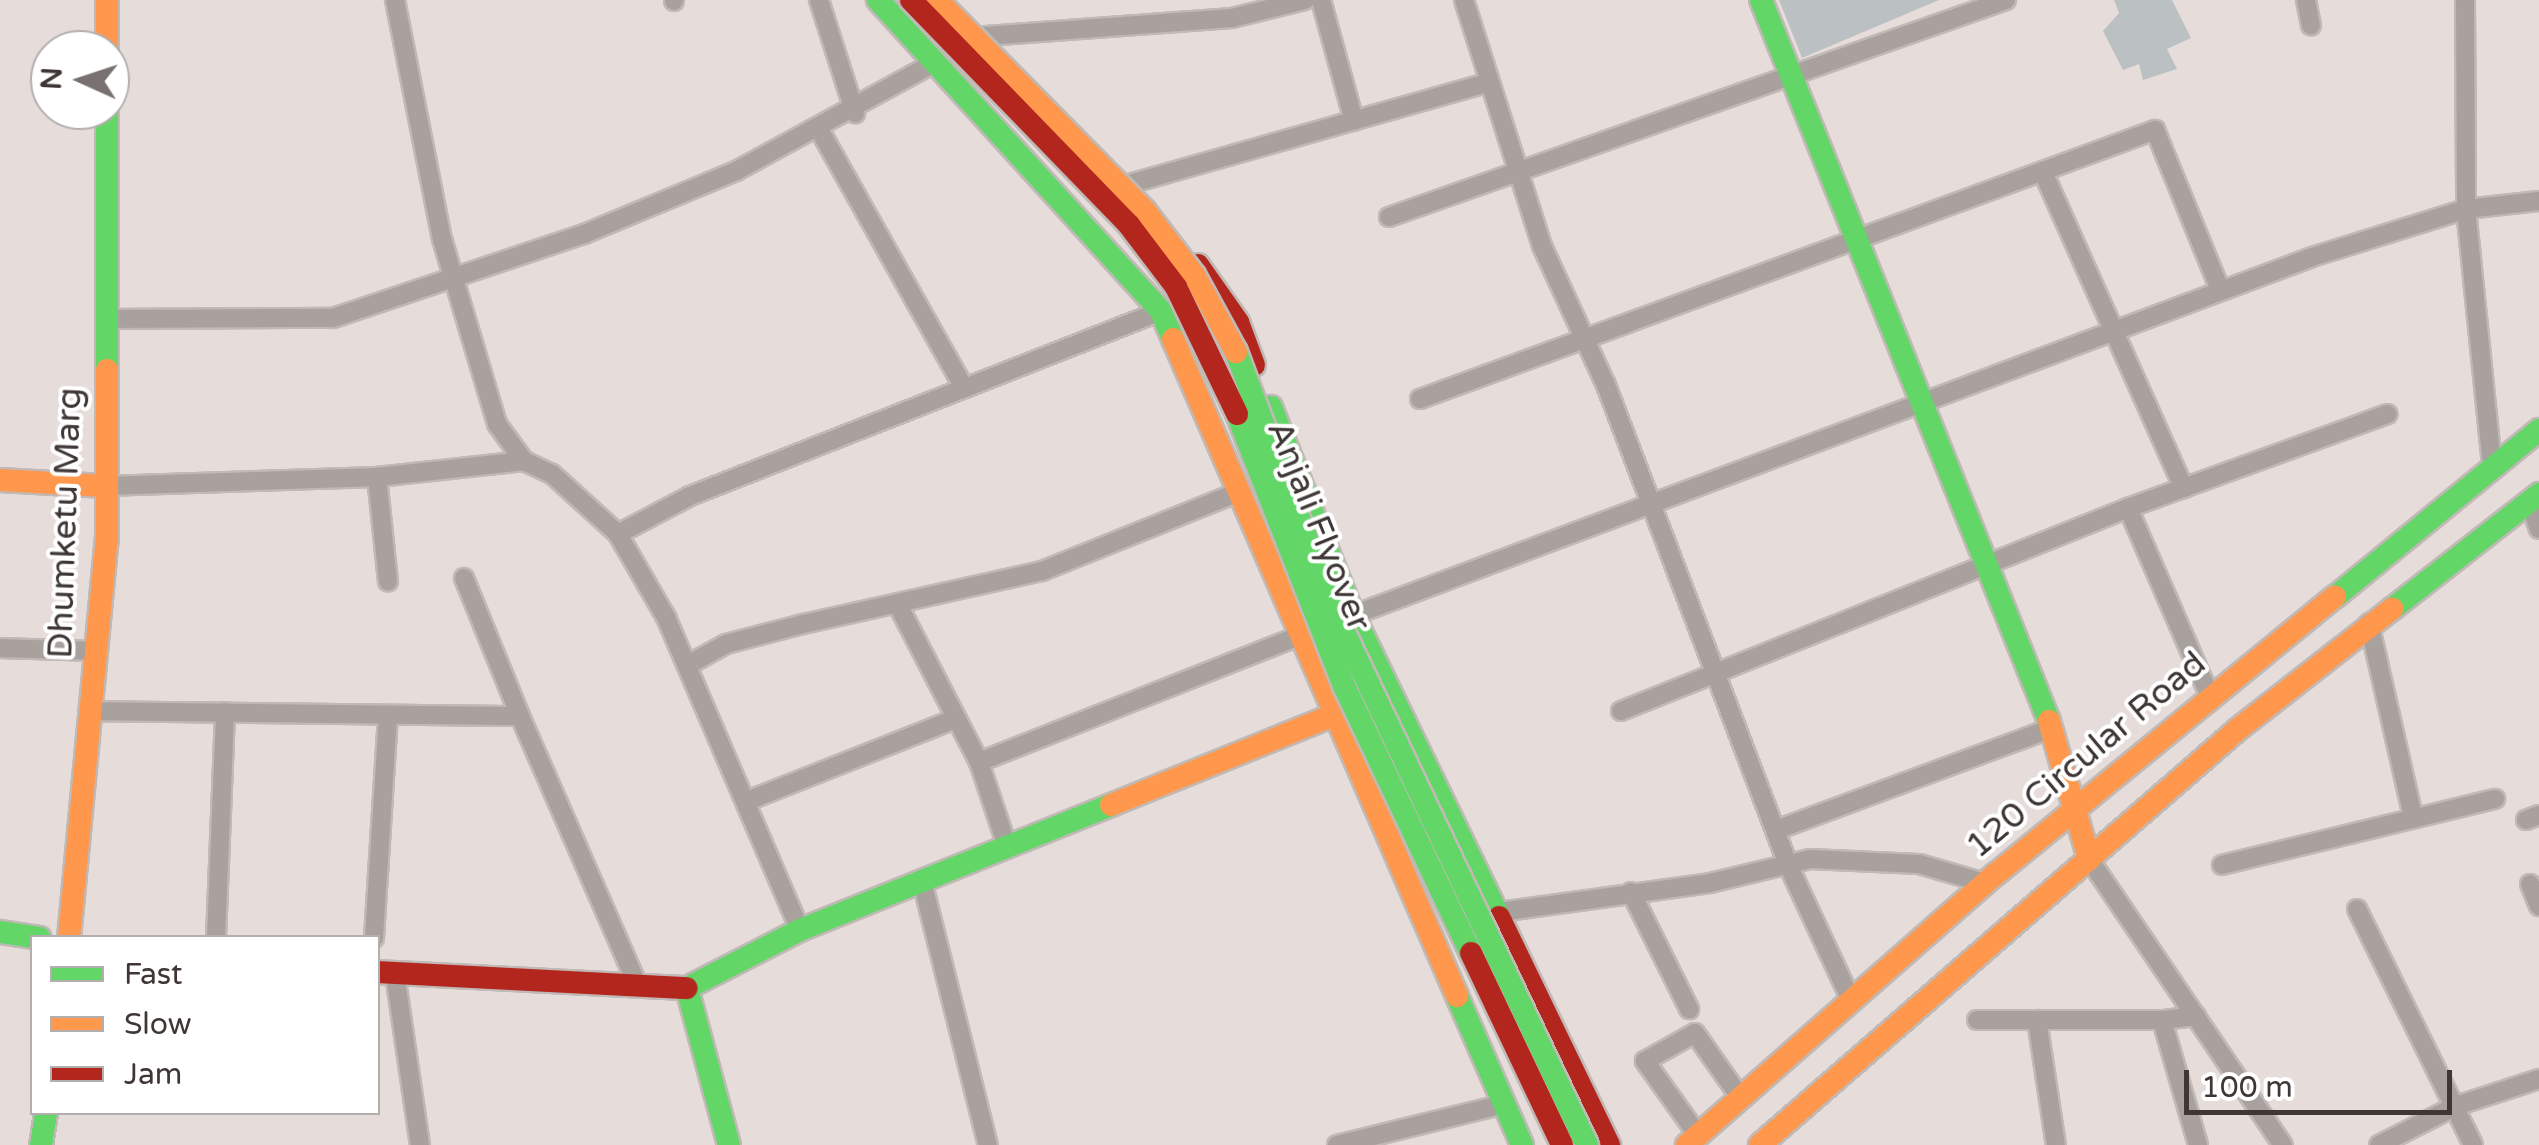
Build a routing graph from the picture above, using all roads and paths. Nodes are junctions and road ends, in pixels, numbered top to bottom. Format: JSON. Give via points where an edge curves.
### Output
{"nodes":[{"id":1,"x":107,"y":0,"type":"edge"},
{"id":2,"x":395,"y":0,"type":"edge"},
{"id":3,"x":819,"y":0,"type":"edge"},
{"id":4,"x":878,"y":0,"type":"edge"},
{"id":5,"x":911,"y":0,"type":"edge"},
{"id":6,"x":937,"y":0,"type":"edge"},
{"id":7,"x":956,"y":0,"type":"edge"},
{"id":8,"x":1305,"y":0,"type":"edge"},
{"id":9,"x":1321,"y":0,"type":"edge"},
{"id":10,"x":1464,"y":0,"type":"edge"},
{"id":11,"x":1761,"y":0,"type":"edge"},
{"id":12,"x":2006,"y":0,"type":"edge"},
{"id":13,"x":2306,"y":0,"type":"edge"},
{"id":14,"x":2465,"y":0,"type":"edge"},
{"id":15,"x":2311,"y":26,"type":"dead end"},
{"id":16,"x":107,"y":30,"type":"edge"},
{"id":17,"x":986,"y":36,"type":"junction"},
{"id":18,"x":932,"y":64,"type":"junction"},
{"id":19,"x":1792,"y":81,"type":"junction"},
{"id":20,"x":1489,"y":82,"type":"junction"},
{"id":21,"x":855,"y":112,"type":"junction"},
{"id":22,"x":1354,"y":121,"type":"junction"},
{"id":23,"x":106,"y":130,"type":"edge"},
{"id":24,"x":820,"y":131,"type":"junction"},
{"id":25,"x":1518,"y":172,"type":"junction"},
{"id":26,"x":2043,"y":172,"type":"junction"},
{"id":27,"x":1133,"y":183,"type":"junction"},
{"id":28,"x":2539,"y":201,"type":"edge"},
{"id":29,"x":2466,"y":209,"type":"junction"},
{"id":30,"x":1388,"y":217,"type":"dead end"},
{"id":31,"x":1857,"y":242,"type":"junction"},
{"id":32,"x":453,"y":281,"type":"junction"},
{"id":33,"x":2220,"y":290,"type":"junction"},
{"id":34,"x":1161,"y":311,"type":"junction"},
{"id":35,"x":106,"y":318,"type":"junction"},
{"id":36,"x":2111,"y":330,"type":"junction"},
{"id":37,"x":1586,"y":342,"type":"junction"},
{"id":38,"x":964,"y":388,"type":"junction"},
{"id":39,"x":1420,"y":399,"type":"dead end"},
{"id":40,"x":1921,"y":402,"type":"junction"},
{"id":41,"x":2388,"y":414,"type":"dead end"},
{"id":42,"x":2539,"y":430,"type":"edge"},
{"id":43,"x":524,"y":461,"type":"junction"},
{"id":44,"x":2492,"y":467,"type":"junction"},
{"id":45,"x":377,"y":476,"type":"junction"},
{"id":46,"x":0,"y":480,"type":"edge"},
{"id":47,"x":105,"y":486,"type":"junction"},
{"id":48,"x":2184,"y":488,"type":"junction"},
{"id":49,"x":1239,"y":492,"type":"junction"},
{"id":50,"x":2534,"y":498,"type":"edge"},
{"id":51,"x":1651,"y":505,"type":"junction"},
{"id":52,"x":2128,"y":508,"type":"junction"},
{"id":53,"x":2539,"y":529,"type":"edge"},
{"id":54,"x":618,"y":534,"type":"junction"},
{"id":55,"x":1988,"y":566,"type":"junction"},
{"id":56,"x":464,"y":578,"type":"dead end"},
{"id":57,"x":388,"y":581,"type":"dead end"},
{"id":58,"x":900,"y":606,"type":"junction"},
{"id":59,"x":1353,"y":615,"type":"junction"},
{"id":60,"x":2369,"y":622,"type":"junction"},
{"id":61,"x":1298,"y":637,"type":"junction"},
{"id":62,"x":0,"y":648,"type":"edge"},
{"id":63,"x":96,"y":651,"type":"junction"},
{"id":64,"x":688,"y":665,"type":"junction"},
{"id":65,"x":1715,"y":672,"type":"junction"},
{"id":66,"x":2210,"y":697,"type":"junction"},
{"id":67,"x":90,"y":711,"type":"junction"},
{"id":68,"x":1622,"y":711,"type":"dead end"},
{"id":69,"x":225,"y":712,"type":"junction"},
{"id":70,"x":388,"y":714,"type":"junction"},
{"id":71,"x":1334,"y":714,"type":"junction"},
{"id":72,"x":520,"y":716,"type":"junction"},
{"id":73,"x":953,"y":720,"type":"junction"},
{"id":74,"x":2052,"y":728,"type":"junction"},
{"id":75,"x":979,"y":762,"type":"junction"},
{"id":76,"x":2495,"y":799,"type":"dead end"},
{"id":77,"x":747,"y":802,"type":"junction"},
{"id":78,"x":2074,"y":809,"type":"junction"},
{"id":79,"x":2413,"y":817,"type":"junction"},
{"id":80,"x":1778,"y":829,"type":"junction"},
{"id":81,"x":1007,"y":846,"type":"junction"},
{"id":82,"x":2089,"y":859,"type":"junction"},
{"id":83,"x":2222,"y":865,"type":"dead end"},
{"id":84,"x":1789,"y":867,"type":"junction"},
{"id":85,"x":922,"y":880,"type":"junction"},
{"id":86,"x":1985,"y":883,"type":"junction"},
{"id":87,"x":2530,"y":884,"type":"dead end"},
{"id":88,"x":1631,"y":892,"type":"junction"},
{"id":89,"x":2539,"y":906,"type":"edge"},
{"id":90,"x":2358,"y":909,"type":"dead end"},
{"id":91,"x":1492,"y":913,"type":"junction"},
{"id":92,"x":800,"y":930,"type":"junction"},
{"id":93,"x":0,"y":932,"type":"edge"},
{"id":94,"x":69,"y":935,"type":"edge"},
{"id":95,"x":216,"y":935,"type":"edge"},
{"id":96,"x":374,"y":935,"type":"edge"},
{"id":97,"x":30,"y":936,"type":"edge"},
{"id":98,"x":386,"y":973,"type":"edge"},
{"id":99,"x":638,"y":986,"type":"junction"},
{"id":100,"x":687,"y":988,"type":"junction"},
{"id":101,"x":1850,"y":1000,"type":"junction"},
{"id":102,"x":1688,"y":1009,"type":"dead end"},
{"id":103,"x":2196,"y":1016,"type":"junction"},
{"id":104,"x":1977,"y":1020,"type":"dead end"},
{"id":105,"x":2038,"y":1020,"type":"junction"},
{"id":106,"x":2162,"y":1020,"type":"junction"},
{"id":107,"x":2539,"y":1079,"type":"edge"},
{"id":108,"x":1740,"y":1096,"type":"junction"},
{"id":109,"x":1500,"y":1105,"type":"junction"},
{"id":110,"x":2456,"y":1106,"type":"junction"},
{"id":111,"x":46,"y":1115,"type":"edge"},
{"id":112,"x":1692,"y":1140,"type":"edge"},
{"id":113,"x":41,"y":1145,"type":"edge"},
{"id":114,"x":420,"y":1145,"type":"edge"},
{"id":115,"x":730,"y":1145,"type":"edge"},
{"id":116,"x":988,"y":1145,"type":"edge"},
{"id":117,"x":1337,"y":1145,"type":"edge"},
{"id":118,"x":1522,"y":1145,"type":"edge"},
{"id":119,"x":1562,"y":1145,"type":"edge"},
{"id":120,"x":1587,"y":1145,"type":"edge"},
{"id":121,"x":1610,"y":1145,"type":"edge"},
{"id":122,"x":1760,"y":1145,"type":"edge"},
{"id":123,"x":2056,"y":1145,"type":"edge"},
{"id":124,"x":2198,"y":1145,"type":"edge"},
{"id":125,"x":2282,"y":1145,"type":"edge"},
{"id":126,"x":2380,"y":1145,"type":"edge"},
{"id":127,"x":2473,"y":1145,"type":"edge"}],
"edges":[{"from":1,"to":16,"type":"street"},
{"from":2,"to":32,"type":"street"},
{"from":3,"to":21,"type":"street"},
{"from":4,"to":18,"type":"street"},
{"from":5,"to":119,"type":"street","name":"Anjali Flyover","bridge":true,"via":[[1129,225],[1176,287],[1215,357],[1344,686]]},
{"from":6,"to":120,"type":"street","name":"Anjali Flyover","bridge":true,"via":[[1145,211],[1194,275],[1234,348],[1334,611]]},
{"from":7,"to":17,"type":"street"},
{"from":8,"to":17,"type":"street","via":[[1232,18]]},
{"from":9,"to":22,"type":"street"},
{"from":10,"to":20,"type":"street"},
{"from":11,"to":19,"type":"street"},
{"from":12,"to":19,"type":"street"},
{"from":13,"to":15,"type":"street"},
{"from":14,"to":29,"type":"street"},
{"from":17,"to":18,"type":"street"},
{"from":17,"to":27,"type":"street"},
{"from":18,"to":21,"type":"street"},
{"from":18,"to":34,"type":"street"},
{"from":19,"to":25,"type":"street"},
{"from":19,"to":31,"type":"street"},
{"from":20,"to":22,"type":"street"},
{"from":20,"to":25,"type":"street"},
{"from":21,"to":24,"type":"street"},
{"from":22,"to":27,"type":"street"},
{"from":23,"to":35,"type":"street","name":"Dhumketu Marg"},
{"from":24,"to":32,"type":"street"},
{"from":24,"to":38,"type":"street"},
{"from":25,"to":30,"type":"street"},
{"from":25,"to":37,"type":"street"},
{"from":26,"to":31,"type":"street"},
{"from":26,"to":33,"type":"street","via":[[2155,130]]},
{"from":26,"to":36,"type":"street"},
{"from":27,"to":59,"type":"street","via":[[1238,322]]},
{"from":28,"to":29,"type":"street"},
{"from":29,"to":33,"type":"street"},
{"from":29,"to":44,"type":"street"},
{"from":31,"to":37,"type":"street"},
{"from":31,"to":40,"type":"street"},
{"from":32,"to":35,"type":"street","via":[[333,318]]},
{"from":32,"to":43,"type":"street","via":[[497,424]]},
{"from":33,"to":36,"type":"street"},
{"from":34,"to":38,"type":"street"},
{"from":34,"to":49,"type":"street"},
{"from":35,"to":47,"type":"street","name":"Dhumketu Marg"},
{"from":36,"to":40,"type":"street"},
{"from":36,"to":48,"type":"street"},
{"from":37,"to":39,"type":"street"},
{"from":37,"to":51,"type":"street"},
{"from":38,"to":54,"type":"street","via":[[690,496]]},
{"from":40,"to":51,"type":"street"},
{"from":40,"to":55,"type":"street"},
{"from":41,"to":48,"type":"street"},
{"from":42,"to":44,"type":"street","name":"120 Circular Road"},
{"from":43,"to":45,"type":"street"},
{"from":43,"to":54,"type":"street","via":[[552,474]]},
{"from":44,"to":66,"type":"street","name":"120 Circular Road"},
{"from":45,"to":47,"type":"street"},
{"from":45,"to":57,"type":"street"},
{"from":46,"to":47,"type":"street"},
{"from":47,"to":63,"type":"street","name":"Dhumketu Marg"},
{"from":48,"to":52,"type":"street"},
{"from":49,"to":58,"type":"street","via":[[1042,571]]},
{"from":49,"to":61,"type":"street"},
{"from":50,"to":53,"type":"street"},
{"from":50,"to":60,"type":"street"},
{"from":51,"to":59,"type":"street"},
{"from":51,"to":65,"type":"street"},
{"from":52,"to":55,"type":"street"},
{"from":52,"to":66,"type":"street"},
{"from":54,"to":64,"type":"street"},
{"from":55,"to":65,"type":"street"},
{"from":55,"to":74,"type":"street"},
{"from":56,"to":72,"type":"street"},
{"from":58,"to":64,"type":"street","via":[[726,644]]},
{"from":58,"to":73,"type":"street"},
{"from":59,"to":61,"type":"street"},
{"from":59,"to":91,"type":"street"},
{"from":60,"to":79,"type":"street"},
{"from":60,"to":82,"type":"street"},
{"from":61,"to":71,"type":"street"},
{"from":61,"to":75,"type":"street"},
{"from":62,"to":63,"type":"street"},
{"from":63,"to":67,"type":"street","name":"Dhumketu Marg"},
{"from":64,"to":77,"type":"street"},
{"from":65,"to":68,"type":"street"},
{"from":65,"to":80,"type":"street"},
{"from":66,"to":78,"type":"street","name":"120 Circular Road"},
{"from":67,"to":69,"type":"street"},
{"from":67,"to":94,"type":"street","name":"Dhumketu Marg"},
{"from":69,"to":70,"type":"street"},
{"from":69,"to":95,"type":"street"},
{"from":70,"to":72,"type":"street"},
{"from":70,"to":96,"type":"street"},
{"from":71,"to":81,"type":"street"},
{"from":71,"to":109,"type":"street"},
{"from":72,"to":99,"type":"street"},
{"from":73,"to":75,"type":"street"},
{"from":73,"to":77,"type":"street"},
{"from":74,"to":78,"type":"street"},
{"from":74,"to":80,"type":"street"},
{"from":75,"to":81,"type":"street"},
{"from":76,"to":79,"type":"street"},
{"from":77,"to":92,"type":"street"},
{"from":78,"to":82,"type":"street"},
{"from":78,"to":86,"type":"street","name":"120 Circular Road"},
{"from":79,"to":83,"type":"street"},
{"from":80,"to":84,"type":"street"},
{"from":81,"to":85,"type":"street"},
{"from":82,"to":103,"type":"street"},
{"from":82,"to":122,"type":"street"},
{"from":84,"to":86,"type":"street","via":[[1850,858],[1956,870]]},
{"from":84,"to":88,"type":"street"},
{"from":84,"to":101,"type":"street"},
{"from":85,"to":92,"type":"street"},
{"from":85,"to":116,"type":"street"},
{"from":86,"to":101,"type":"street","name":"120 Circular Road"},
{"from":87,"to":89,"type":"street"},
{"from":88,"to":91,"type":"street"},
{"from":88,"to":102,"type":"street"},
{"from":90,"to":110,"type":"street"},
{"from":91,"to":121,"type":"street"},
{"from":92,"to":100,"type":"street"},
{"from":93,"to":97,"type":"street"},
{"from":98,"to":99,"type":"street"},
{"from":98,"to":114,"type":"street"},
{"from":99,"to":100,"type":"street"},
{"from":100,"to":115,"type":"street"},
{"from":101,"to":108,"type":"street","name":"120 Circular Road"},
{"from":103,"to":106,"type":"street"},
{"from":103,"to":125,"type":"street"},
{"from":104,"to":105,"type":"street"},
{"from":105,"to":106,"type":"street"},
{"from":105,"to":123,"type":"street"},
{"from":106,"to":124,"type":"street"},
{"from":107,"to":110,"type":"street"},
{"from":108,"to":112,"type":"street","name":"120 Circular Road"},
{"from":108,"to":112,"type":"street","via":[[1695,1034],[1645,1061]]},
{"from":109,"to":117,"type":"street"},
{"from":109,"to":118,"type":"street"},
{"from":110,"to":126,"type":"street"},
{"from":110,"to":127,"type":"street"},
{"from":111,"to":113,"type":"street"}]}
